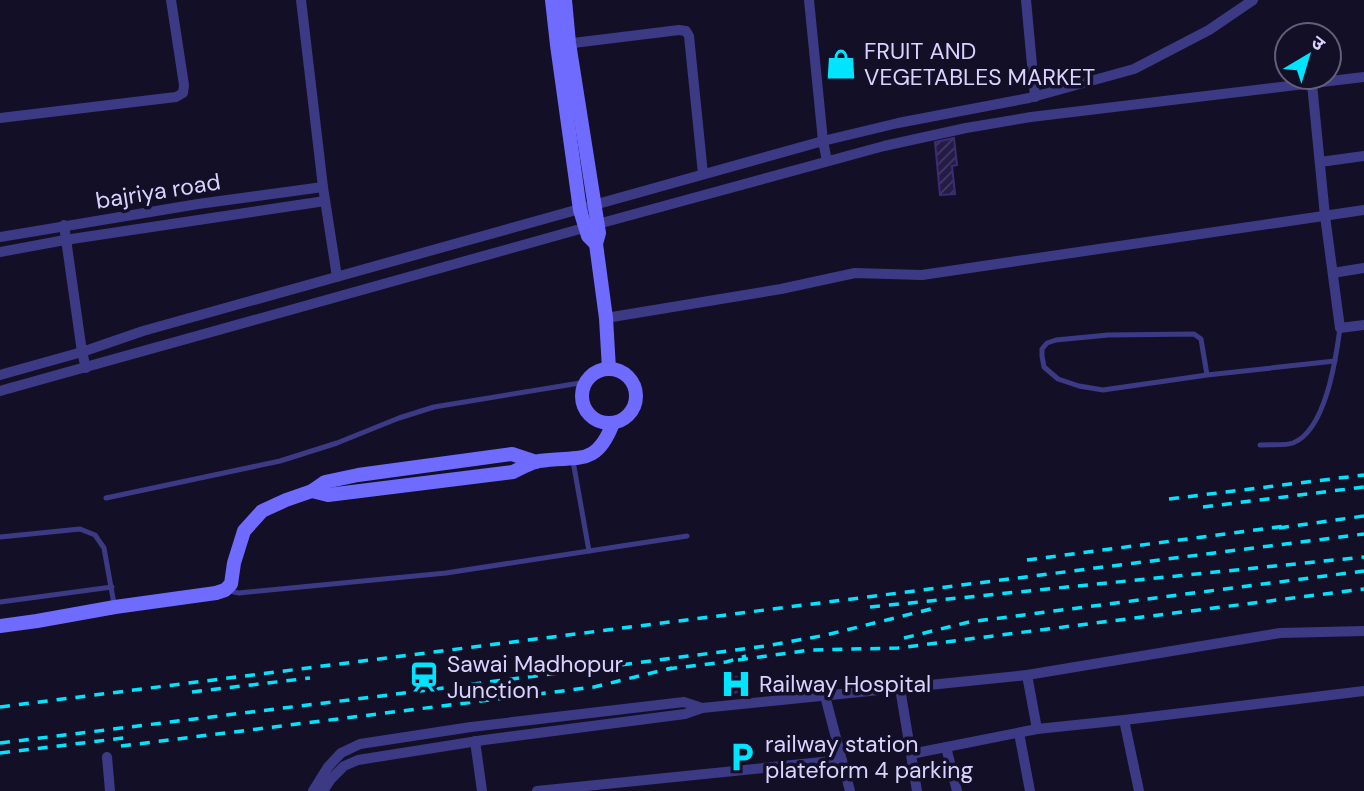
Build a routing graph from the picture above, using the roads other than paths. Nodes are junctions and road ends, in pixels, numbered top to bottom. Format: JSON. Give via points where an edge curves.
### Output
{"nodes":[{"id":1,"x":171,"y":0,"type":"edge"},
{"id":2,"x":300,"y":0,"type":"edge"},
{"id":3,"x":552,"y":0,"type":"edge"},
{"id":4,"x":565,"y":0,"type":"edge"},
{"id":5,"x":809,"y":0,"type":"edge"},
{"id":6,"x":1027,"y":0,"type":"edge"},
{"id":7,"x":1253,"y":0,"type":"edge"},
{"id":8,"x":563,"y":44,"type":"junction"},
{"id":9,"x":1364,"y":77,"type":"edge"},
{"id":10,"x":1343,"y":80,"type":"edge"},
{"id":11,"x":1273,"y":89,"type":"edge"},
{"id":12,"x":1313,"y":91,"type":"edge"},
{"id":13,"x":1032,"y":98,"type":"junction"},
{"id":14,"x":1031,"y":117,"type":"junction"},
{"id":15,"x":0,"y":118,"type":"edge"},
{"id":16,"x":823,"y":141,"type":"junction"},
{"id":17,"x":1364,"y":156,"type":"edge"},
{"id":18,"x":827,"y":161,"type":"junction"},
{"id":19,"x":1320,"y":162,"type":"junction"},
{"id":20,"x":703,"y":174,"type":"junction"},
{"id":21,"x":323,"y":187,"type":"junction"},
{"id":22,"x":325,"y":201,"type":"junction"},
{"id":23,"x":587,"y":208,"type":"junction"},
{"id":24,"x":1364,"y":210,"type":"edge"},
{"id":25,"x":1325,"y":216,"type":"junction"},
{"id":26,"x":64,"y":225,"type":"junction"},
{"id":27,"x":591,"y":226,"type":"junction"},
{"id":28,"x":0,"y":237,"type":"edge"},
{"id":29,"x":65,"y":240,"type":"junction"},
{"id":30,"x":0,"y":253,"type":"edge"},
{"id":31,"x":1364,"y":268,"type":"edge"},
{"id":32,"x":1333,"y":273,"type":"junction"},
{"id":33,"x":337,"y":276,"type":"junction"},
{"id":34,"x":606,"y":318,"type":"junction"},
{"id":35,"x":1364,"y":325,"type":"edge"},
{"id":36,"x":1340,"y":328,"type":"junction"},
{"id":37,"x":82,"y":352,"type":"junction"},
{"id":38,"x":1335,"y":360,"type":"junction"},
{"id":39,"x":86,"y":368,"type":"junction"},
{"id":40,"x":609,"y":369,"type":"junction"},
{"id":41,"x":0,"y":375,"type":"edge"},
{"id":42,"x":1207,"y":375,"type":"junction"},
{"id":43,"x":586,"y":382,"type":"junction"},
{"id":44,"x":0,"y":391,"type":"edge"},
{"id":45,"x":613,"y":423,"type":"junction"},
{"id":46,"x":1260,"y":445,"type":"dead end"},
{"id":47,"x":573,"y":458,"type":"junction"},
{"id":48,"x":106,"y":498,"type":"dead end"},
{"id":49,"x":687,"y":536,"type":"dead end"},
{"id":50,"x":0,"y":537,"type":"edge"},
{"id":51,"x":589,"y":551,"type":"junction"},
{"id":52,"x":112,"y":587,"type":"junction"},
{"id":53,"x":225,"y":590,"type":"junction"},
{"id":54,"x":0,"y":601,"type":"edge"},
{"id":55,"x":115,"y":607,"type":"junction"},
{"id":56,"x":0,"y":625,"type":"edge"},
{"id":57,"x":1364,"y":631,"type":"edge"},
{"id":58,"x":1027,"y":675,"type":"junction"},
{"id":59,"x":900,"y":688,"type":"junction"},
{"id":60,"x":1364,"y":691,"type":"edge"},
{"id":61,"x":825,"y":696,"type":"junction"},
{"id":62,"x":702,"y":708,"type":"junction"},
{"id":63,"x":1124,"y":720,"type":"junction"},
{"id":64,"x":1037,"y":729,"type":"junction"},
{"id":65,"x":1019,"y":733,"type":"junction"},
{"id":66,"x":475,"y":741,"type":"junction"},
{"id":67,"x":946,"y":747,"type":"junction"},
{"id":68,"x":911,"y":754,"type":"junction"},
{"id":69,"x":107,"y":757,"type":"dead end"},
{"id":70,"x":842,"y":760,"type":"junction"},
{"id":71,"x":110,"y":791,"type":"edge"},
{"id":72,"x":313,"y":791,"type":"edge"},
{"id":73,"x":323,"y":791,"type":"edge"},
{"id":74,"x":482,"y":791,"type":"edge"},
{"id":75,"x":537,"y":791,"type":"edge"},
{"id":76,"x":850,"y":791,"type":"edge"},
{"id":77,"x":917,"y":791,"type":"edge"},
{"id":78,"x":957,"y":791,"type":"edge"},
{"id":79,"x":1030,"y":791,"type":"edge"},
{"id":80,"x":1139,"y":791,"type":"edge"}],
"edges":[{"from":1,"to":15,"type":"street","via":[[183,93]]},
{"from":2,"to":21,"type":"street"},
{"from":3,"to":8,"type":"street"},
{"from":4,"to":8,"type":"street"},
{"from":5,"to":16,"type":"street"},
{"from":6,"to":13,"type":"street"},
{"from":7,"to":13,"type":"street","via":[[1209,30],[1134,69]]},
{"from":8,"to":20,"type":"street","via":[[686,32]]},
{"from":8,"to":23,"type":"street"},
{"from":9,"to":10,"type":"street"},
{"from":11,"to":14,"type":"street"},
{"from":12,"to":19,"type":"street"},
{"from":13,"to":14,"type":"street"},
{"from":13,"to":16,"type":"street"},
{"from":14,"to":18,"type":"street"},
{"from":16,"to":18,"type":"street"},
{"from":16,"to":20,"type":"street"},
{"from":17,"to":19,"type":"street"},
{"from":18,"to":27,"type":"street"},
{"from":19,"to":25,"type":"street"},
{"from":20,"to":23,"type":"street"},
{"from":21,"to":22,"type":"street"},
{"from":21,"to":26,"type":"street","name":"bajriya road"},
{"from":22,"to":29,"type":"street"},
{"from":22,"to":33,"type":"street"},
{"from":23,"to":27,"type":"street"},
{"from":23,"to":33,"type":"street"},
{"from":24,"to":25,"type":"street"},
{"from":25,"to":32,"type":"street"},
{"from":25,"to":34,"type":"street","via":[[922,275],[855,274]]},
{"from":26,"to":28,"type":"street","name":"bajriya road"},
{"from":26,"to":29,"type":"street"},
{"from":27,"to":34,"type":"street","via":[[588,236],[596,244]]},
{"from":27,"to":39,"type":"street"},
{"from":29,"to":30,"type":"street"},
{"from":29,"to":37,"type":"street"},
{"from":31,"to":32,"type":"street"},
{"from":32,"to":36,"type":"street"},
{"from":33,"to":37,"type":"street"},
{"from":34,"to":40,"type":"street"},
{"from":35,"to":36,"type":"street"},
{"from":36,"to":38,"type":"lane"},
{"from":37,"to":39,"type":"street"},
{"from":37,"to":41,"type":"street"},
{"from":38,"to":42,"type":"lane"},
{"from":38,"to":46,"type":"lane","via":[[1328,391],[1305,435],[1293,443]]},
{"from":39,"to":44,"type":"street"},
{"from":40,"to":43,"type":"street"},
{"from":40,"to":45,"type":"street","via":[[626,375],[636,399],[629,415]]},
{"from":42,"to":42,"type":"lane","via":[[1201,339],[1194,334],[1056,340],[1042,349],[1044,367],[1058,379],[1102,390]]},
{"from":43,"to":45,"type":"street","via":[[584,407],[596,420]]},
{"from":43,"to":48,"type":"lane","via":[[434,407],[280,461]]},
{"from":45,"to":47,"type":"street","via":[[600,448],[589,456]]},
{"from":47,"to":51,"type":"lane"},
{"from":47,"to":53,"type":"street","via":[[536,461],[512,454],[325,482],[262,511],[244,531]]},
{"from":49,"to":51,"type":"lane"},
{"from":50,"to":52,"type":"lane","via":[[79,529],[95,535],[104,548]]},
{"from":51,"to":53,"type":"lane","via":[[446,573],[239,593]]},
{"from":52,"to":54,"type":"lane"},
{"from":52,"to":55,"type":"lane"},
{"from":53,"to":55,"type":"street"},
{"from":55,"to":56,"type":"street"},
{"from":57,"to":58,"type":"street","via":[[1280,632]]},
{"from":58,"to":59,"type":"street"},
{"from":58,"to":64,"type":"street"},
{"from":59,"to":61,"type":"street"},
{"from":59,"to":68,"type":"street"},
{"from":60,"to":63,"type":"street"},
{"from":61,"to":62,"type":"street"},
{"from":61,"to":70,"type":"street"},
{"from":62,"to":66,"type":"street"},
{"from":62,"to":72,"type":"street","via":[[684,702],[360,744],[341,753]]},
{"from":63,"to":64,"type":"street"},
{"from":63,"to":80,"type":"street"},
{"from":64,"to":65,"type":"street"},
{"from":65,"to":67,"type":"street"},
{"from":65,"to":79,"type":"street"},
{"from":66,"to":73,"type":"street","via":[[358,760],[344,766]]},
{"from":66,"to":74,"type":"street"},
{"from":67,"to":68,"type":"street"},
{"from":67,"to":78,"type":"street"},
{"from":68,"to":77,"type":"street"},
{"from":69,"to":71,"type":"street"},
{"from":70,"to":75,"type":"street"},
{"from":70,"to":76,"type":"street"}]}
